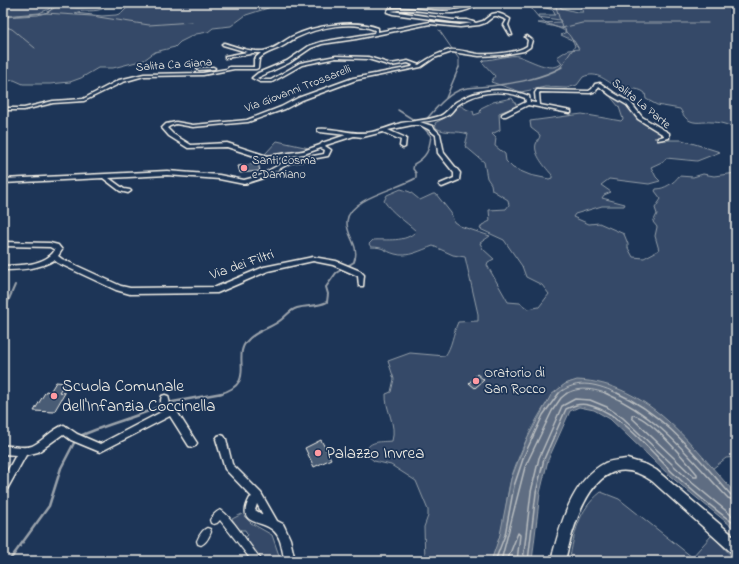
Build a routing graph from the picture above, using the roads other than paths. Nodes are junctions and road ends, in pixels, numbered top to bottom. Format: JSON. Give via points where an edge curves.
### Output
{"nodes":[{"id":1,"x":424,"y":3,"type":"edge"},
{"id":2,"x":463,"y":3,"type":"edge"},
{"id":3,"x":478,"y":3,"type":"edge"},
{"id":4,"x":472,"y":25,"type":"junction"},
{"id":5,"x":376,"y":34,"type":"junction"},
{"id":6,"x":511,"y":34,"type":"dead end"},
{"id":7,"x":520,"y":38,"type":"dead end"},
{"id":8,"x":224,"y":44,"type":"dead end"},
{"id":9,"x":267,"y":51,"type":"junction"},
{"id":10,"x":256,"y":52,"type":"junction"},
{"id":11,"x":226,"y":57,"type":"dead end"},
{"id":12,"x":416,"y":66,"type":"junction"},
{"id":13,"x":199,"y":69,"type":"dead end"},
{"id":14,"x":232,"y":69,"type":"junction"},
{"id":15,"x":528,"y":103,"type":"junction"},
{"id":16,"x":535,"y":105,"type":"junction"},
{"id":17,"x":3,"y":109,"type":"edge"},
{"id":18,"x":569,"y":112,"type":"dead end"},
{"id":19,"x":504,"y":115,"type":"dead end"},
{"id":20,"x":422,"y":122,"type":"junction"},
{"id":21,"x":320,"y":130,"type":"dead end"},
{"id":22,"x":382,"y":130,"type":"junction"},
{"id":23,"x":353,"y":135,"type":"junction"},
{"id":24,"x":660,"y":139,"type":"dead end"},
{"id":25,"x":322,"y":146,"type":"junction"},
{"id":26,"x":403,"y":146,"type":"dead end"},
{"id":27,"x":105,"y":177,"type":"junction"},
{"id":28,"x":3,"y":181,"type":"edge"},
{"id":29,"x":442,"y":185,"type":"dead end"},
{"id":30,"x":128,"y":191,"type":"dead end"},
{"id":31,"x":3,"y":244,"type":"edge"},
{"id":32,"x":55,"y":257,"type":"junction"},
{"id":33,"x":3,"y":268,"type":"edge"},
{"id":34,"x":361,"y":284,"type":"dead end"},
{"id":35,"x":221,"y":439,"type":"dead end"},
{"id":36,"x":192,"y":443,"type":"dead end"},
{"id":37,"x":3,"y":450,"type":"edge"},
{"id":38,"x":23,"y":452,"type":"junction"},
{"id":39,"x":3,"y":488,"type":"edge"},
{"id":40,"x":253,"y":501,"type":"dead end"},
{"id":41,"x":214,"y":520,"type":"dead end"},
{"id":42,"x":273,"y":523,"type":"junction"},
{"id":43,"x":207,"y":532,"type":"dead end"},
{"id":44,"x":201,"y":541,"type":"dead end"},
{"id":45,"x":736,"y":547,"type":"edge"},
{"id":46,"x":256,"y":561,"type":"edge"},
{"id":47,"x":290,"y":561,"type":"edge"},
{"id":48,"x":558,"y":561,"type":"edge"}],
"edges":[{"from":1,"to":2,"type":"street"},
{"from":3,"to":4,"type":"street","via":[[459,11],[389,11],[475,24]]},
{"from":4,"to":5,"type":"street","name":"Via Giovanni Trossarelli","via":[[430,23]]},
{"from":4,"to":6,"type":"street","via":[[483,24],[493,14],[510,20],[506,25]]},
{"from":5,"to":9,"type":"street","via":[[377,29],[372,26],[344,24],[293,37],[281,46]]},
{"from":5,"to":12,"type":"street","name":"Via Giovanni Trossarelli","via":[[316,44],[288,62],[256,76],[255,79],[260,82],[274,80],[301,64],[328,57],[364,58],[391,65],[408,62]]},
{"from":7,"to":12,"type":"street","via":[[528,38],[529,46],[525,49],[479,55],[452,51]]},
{"from":8,"to":10,"type":"street","via":[[235,49]]},
{"from":9,"to":10,"type":"street"},
{"from":9,"to":14,"type":"street","name":"Salita Ca Giana","via":[[257,58],[256,68]]},
{"from":10,"to":11,"type":"street"},
{"from":12,"to":25,"type":"street","name":"Via Giovanni Trossarelli","via":[[355,79],[248,121],[193,126],[176,123],[164,129],[190,147],[227,145],[267,158],[304,152]]},
{"from":13,"to":14,"type":"street","name":"Salita Ca Giana"},
{"from":14,"to":17,"type":"street","name":"Salita Ca Giana","via":[[203,74],[144,74],[118,82],[84,100],[53,102],[24,109]]},
{"from":15,"to":16,"type":"street"},
{"from":15,"to":19,"type":"street"},
{"from":15,"to":20,"type":"street","via":[[527,97],[515,93],[480,92],[468,96],[447,114]]},
{"from":16,"to":18,"type":"street"},
{"from":16,"to":24,"type":"street","name":"Salita La Parte","via":[[538,104],[539,91],[590,92],[597,85],[602,85],[629,104],[640,118],[667,134],[667,137]]},
{"from":20,"to":22,"type":"street"},
{"from":20,"to":29,"type":"street","via":[[438,135],[440,153],[457,173],[457,179]]},
{"from":21,"to":23,"type":"street"},
{"from":22,"to":23,"type":"street","via":[[366,135]]},
{"from":22,"to":26,"type":"street","via":[[404,139]]},
{"from":23,"to":25,"type":"street"},
{"from":25,"to":27,"type":"street","via":[[328,150],[326,155],[288,162],[244,182],[219,177],[176,174]]},
{"from":27,"to":28,"type":"street"},
{"from":27,"to":30,"type":"street","via":[[122,190]]},
{"from":31,"to":32,"type":"street","via":[[53,245],[58,250]]},
{"from":32,"to":33,"type":"street","via":[[31,265]]},
{"from":32,"to":34,"type":"street","name":"Via dei Filtri","via":[[130,291],[217,290],[266,269],[302,260],[320,260],[340,265],[361,275]]},
{"from":35,"to":42,"type":"street","via":[[228,466],[258,496]]},
{"from":36,"to":38,"type":"street","via":[[167,405],[100,448],[64,429],[34,450]]},
{"from":37,"to":38,"type":"street"},
{"from":38,"to":39,"type":"street"},
{"from":40,"to":42,"type":"street","via":[[250,508],[253,515],[260,520]]},
{"from":41,"to":46,"type":"street","via":[[220,514]]},
{"from":42,"to":47,"type":"street","via":[[280,530]]},
{"from":43,"to":44,"type":"street"},
{"from":45,"to":48,"type":"street","via":[[648,472],[633,466],[615,466],[600,471],[586,485],[571,514]]}]}
